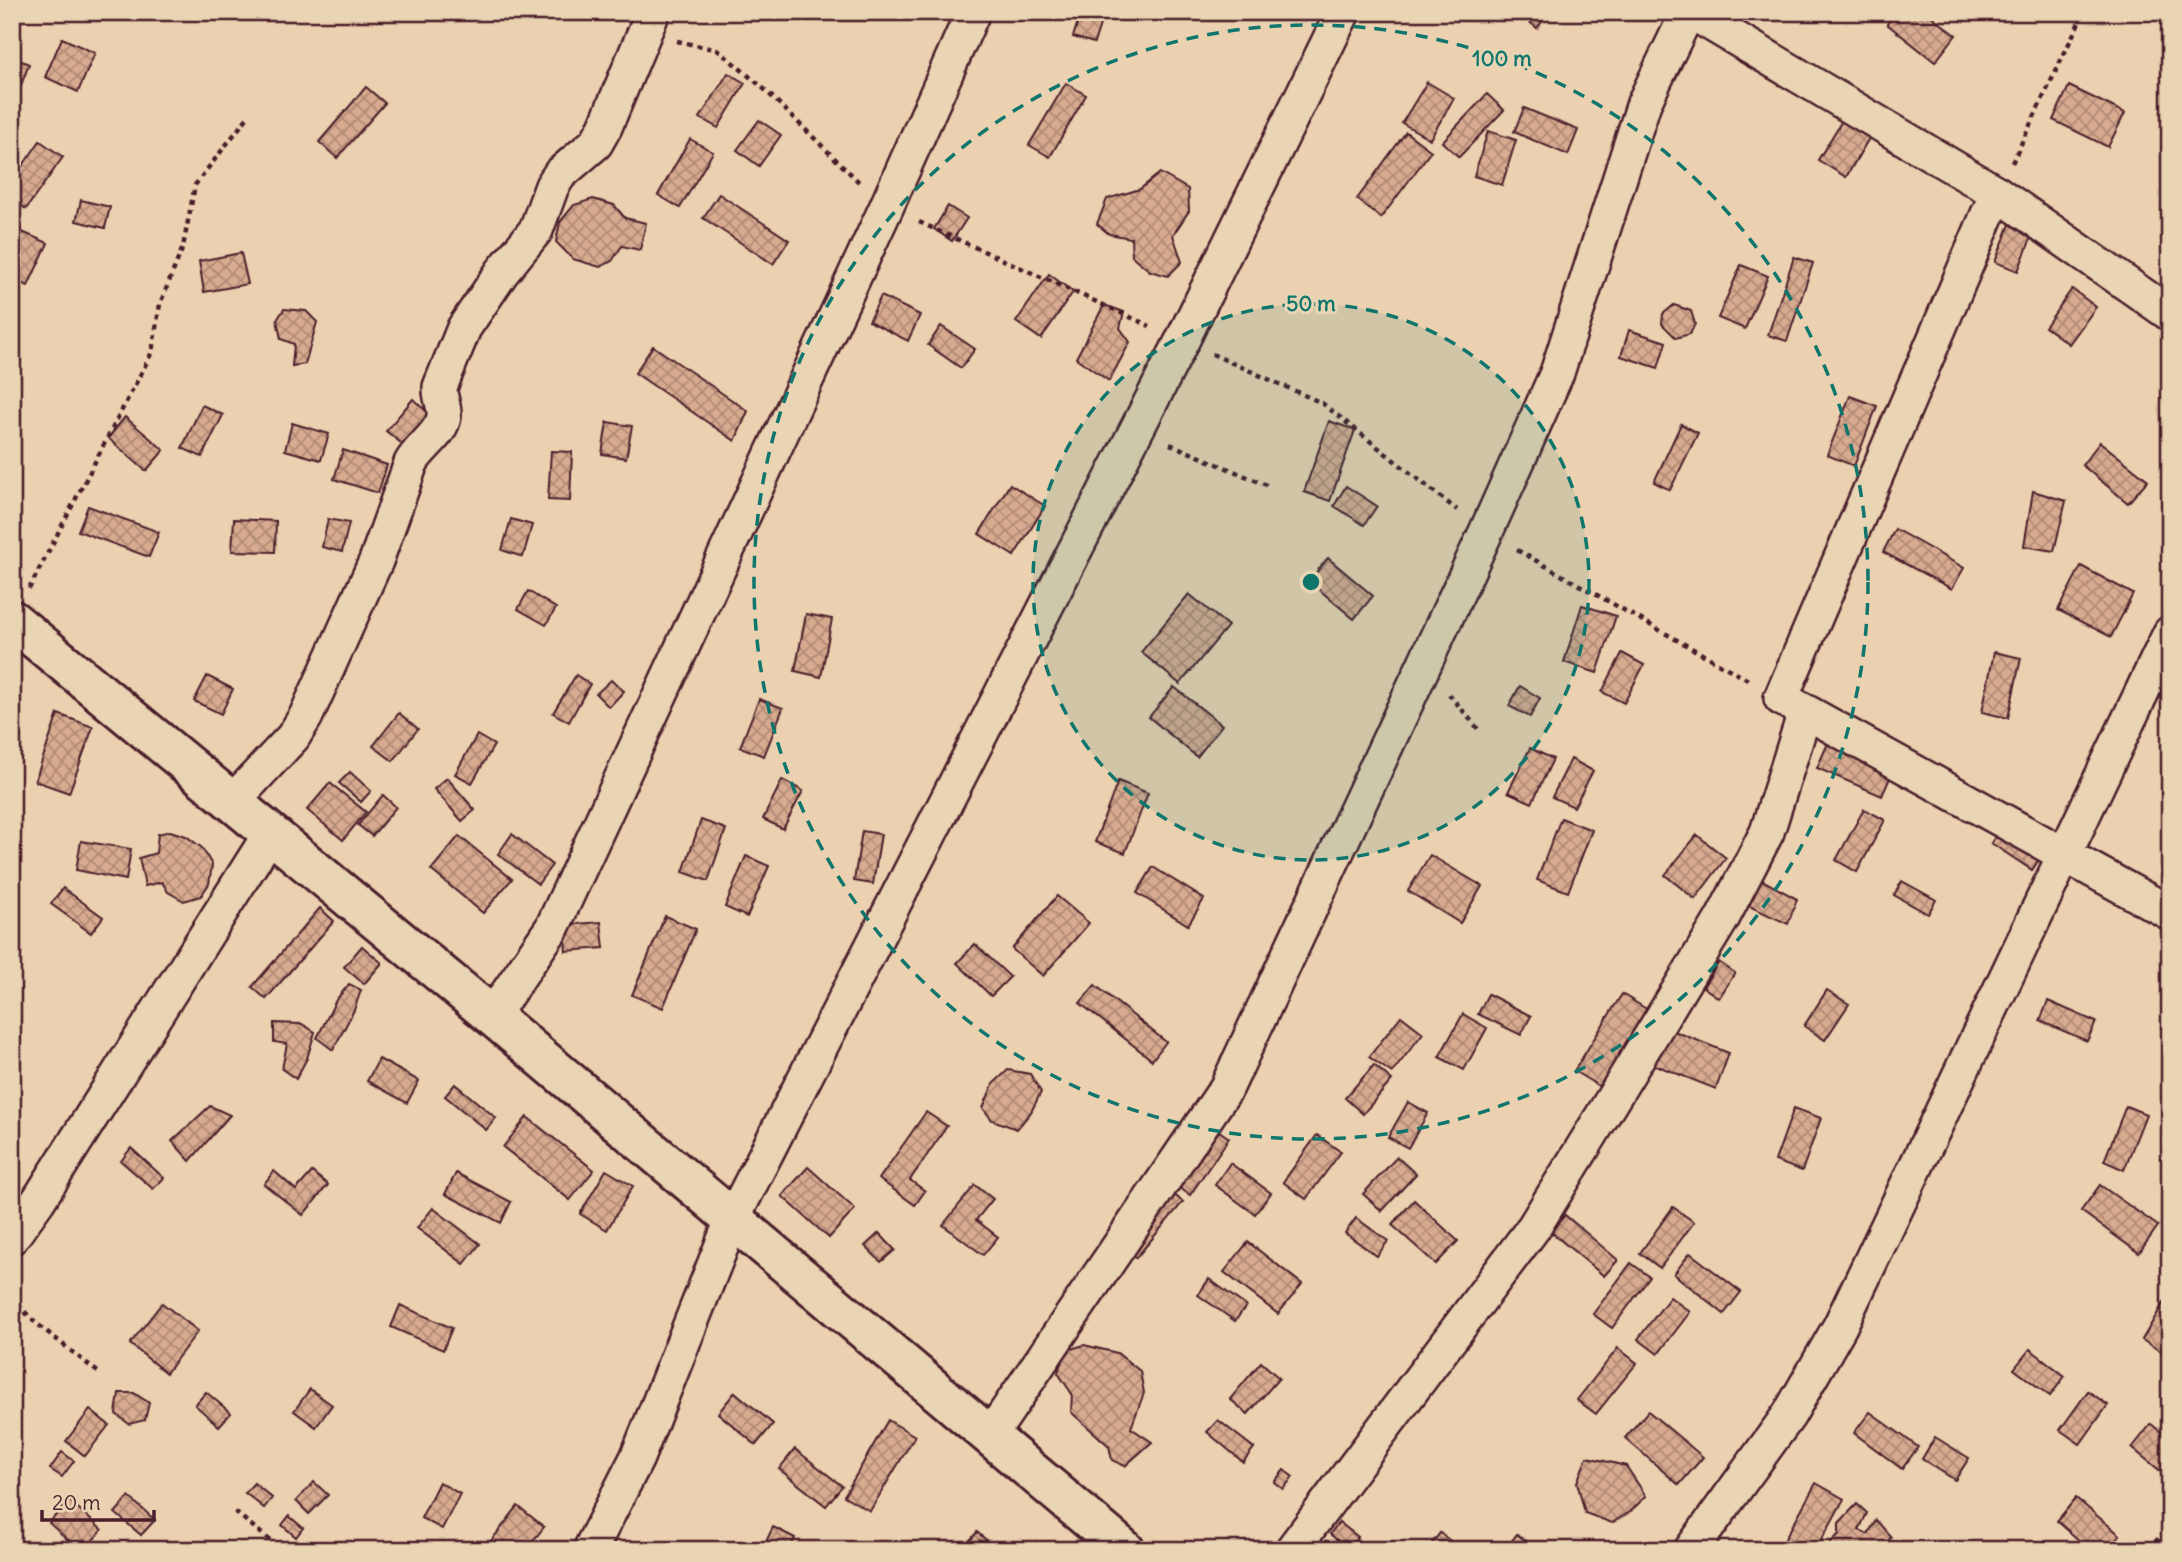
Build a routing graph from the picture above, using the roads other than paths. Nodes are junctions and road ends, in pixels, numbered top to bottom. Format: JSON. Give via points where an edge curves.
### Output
{"nodes":[{"id":1,"x":973,"y":12,"type":"edge"},
{"id":2,"x":1343,"y":12,"type":"edge"},
{"id":3,"x":1689,"y":12,"type":"edge"},
{"id":4,"x":650,"y":23,"type":"edge"},
{"id":5,"x":1997,"y":194,"type":"junction"},
{"id":6,"x":2170,"y":314,"type":"edge"},
{"id":7,"x":12,"y":621,"type":"edge"},
{"id":8,"x":2170,"y":633,"type":"edge"},
{"id":9,"x":1793,"y":705,"type":"junction"},
{"id":10,"x":233,"y":801,"type":"junction"},
{"id":11,"x":270,"y":834,"type":"junction"},
{"id":12,"x":2064,"y":855,"type":"junction"},
{"id":13,"x":2170,"y":913,"type":"edge"},
{"id":14,"x":492,"y":1016,"type":"junction"},
{"id":15,"x":732,"y":1220,"type":"junction"},
{"id":16,"x":12,"y":1237,"type":"edge"},
{"id":17,"x":990,"y":1436,"type":"junction"},
{"id":18,"x":590,"y":1550,"type":"edge"},
{"id":19,"x":1125,"y":1550,"type":"edge"},
{"id":20,"x":1292,"y":1550,"type":"edge"},
{"id":21,"x":1691,"y":1550,"type":"edge"}],
"edges":[{"from":1,"to":14,"type":"street","via":[[552,928]]},
{"from":2,"to":15,"type":"street","via":[[1137,429]]},
{"from":3,"to":5,"type":"street"},
{"from":3,"to":17,"type":"street","via":[[1644,103],[1557,373],[1227,1087]]},
{"from":4,"to":10,"type":"street","via":[[596,143],[560,174],[536,230],[464,328],[440,387],[441,427],[415,454],[376,561],[306,716],[293,737]]},
{"from":5,"to":6,"type":"street"},
{"from":5,"to":9,"type":"street"},
{"from":7,"to":10,"type":"street"},
{"from":8,"to":12,"type":"street"},
{"from":9,"to":12,"type":"street"},
{"from":9,"to":20,"type":"street","via":[[1767,832],[1722,919],[1534,1227]]},
{"from":10,"to":11,"type":"street"},
{"from":11,"to":14,"type":"street"},
{"from":11,"to":16,"type":"street"},
{"from":12,"to":13,"type":"street"},
{"from":12,"to":21,"type":"street","via":[[1840,1326],[1789,1415]]},
{"from":14,"to":15,"type":"street"},
{"from":15,"to":17,"type":"street"},
{"from":15,"to":18,"type":"street","via":[[637,1458]]},
{"from":17,"to":19,"type":"street"}]}
